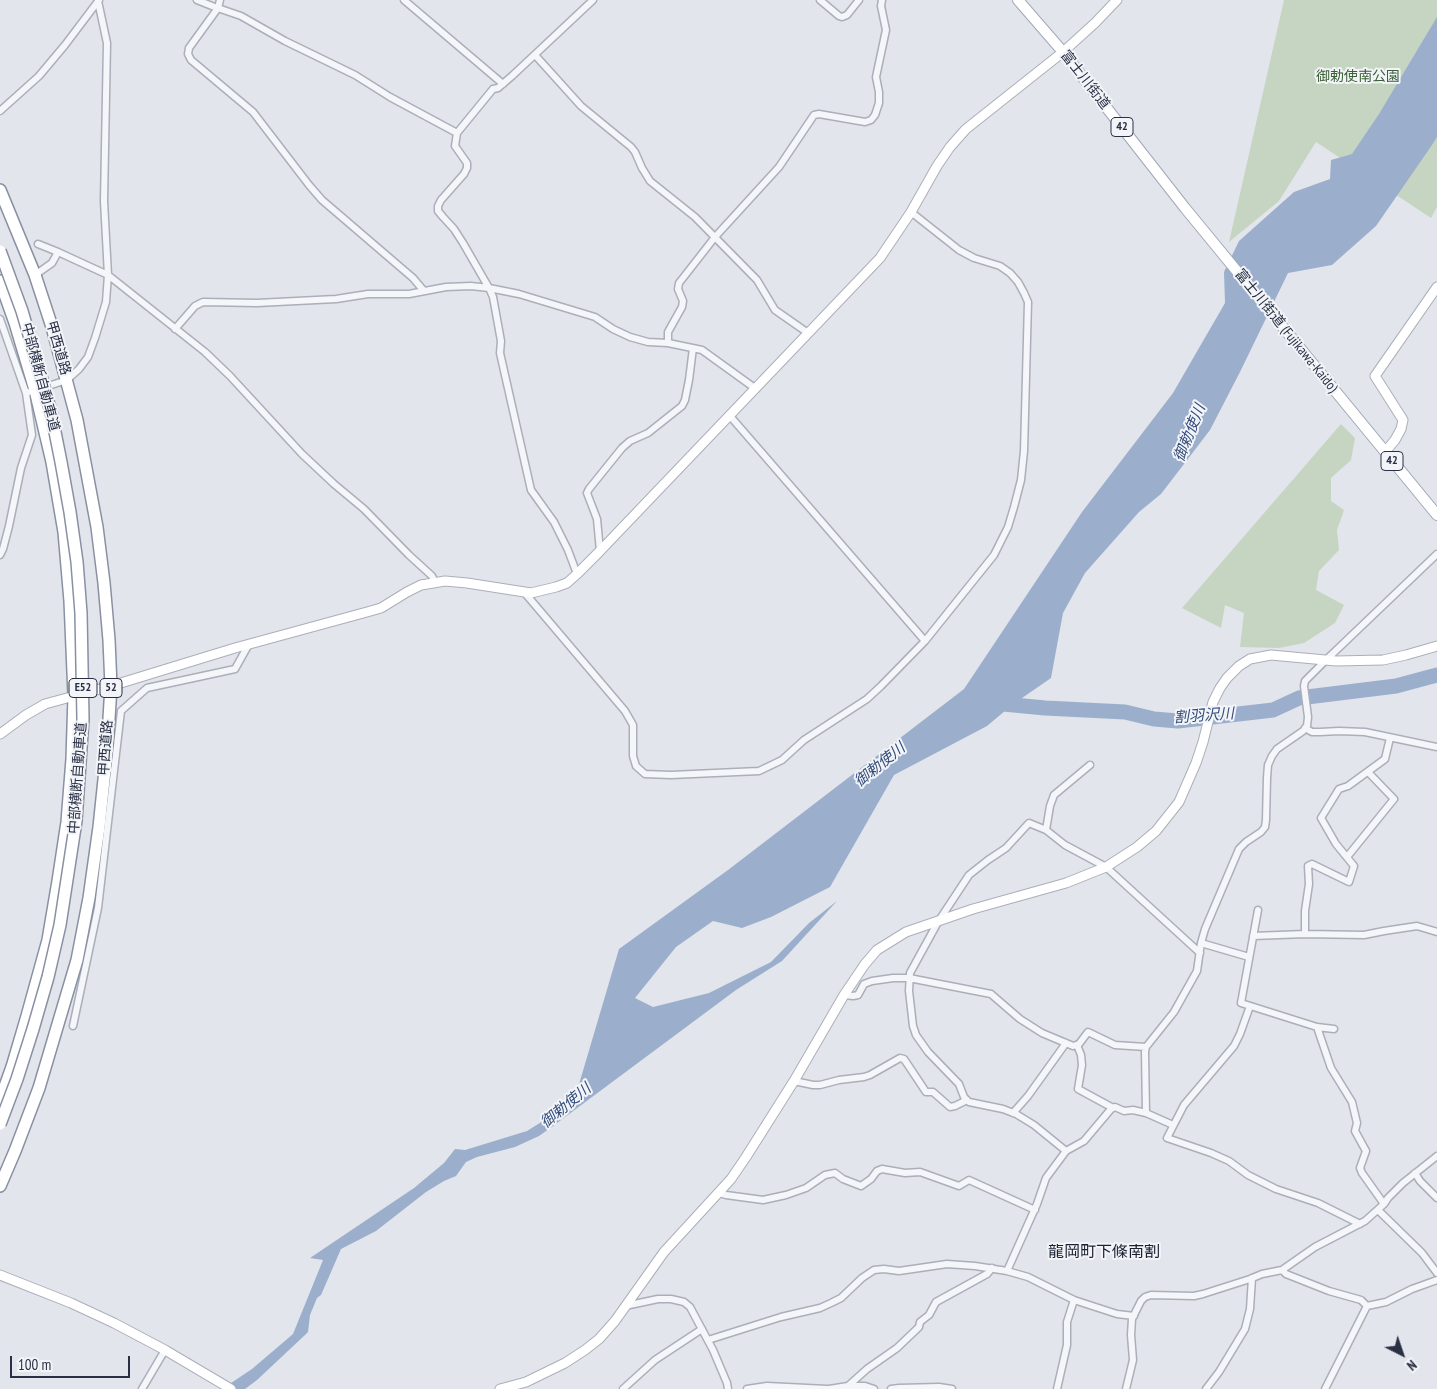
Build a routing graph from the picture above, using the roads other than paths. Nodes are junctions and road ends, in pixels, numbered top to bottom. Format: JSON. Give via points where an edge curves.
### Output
{"nodes":[{"id":1,"x":98,"y":0,"type":"edge"},
{"id":2,"x":197,"y":0,"type":"edge"},
{"id":3,"x":220,"y":0,"type":"edge"},
{"id":4,"x":404,"y":0,"type":"edge"},
{"id":5,"x":593,"y":0,"type":"edge"},
{"id":6,"x":820,"y":0,"type":"edge"},
{"id":7,"x":859,"y":0,"type":"edge"},
{"id":8,"x":882,"y":0,"type":"edge"},
{"id":9,"x":1018,"y":0,"type":"edge"},
{"id":10,"x":1117,"y":0,"type":"edge"},
{"id":11,"x":218,"y":8,"type":"junction"},
{"id":12,"x":1063,"y":52,"type":"junction"},
{"id":13,"x":535,"y":55,"type":"junction"},
{"id":14,"x":503,"y":84,"type":"junction"},
{"id":15,"x":0,"y":111,"type":"edge"},
{"id":16,"x":457,"y":133,"type":"junction"},
{"id":17,"x":0,"y":190,"type":"edge"},
{"id":18,"x":911,"y":212,"type":"junction"},
{"id":19,"x":715,"y":237,"type":"junction"},
{"id":20,"x":38,"y":244,"type":"dead end"},
{"id":21,"x":0,"y":252,"type":"edge"},
{"id":22,"x":58,"y":252,"type":"junction"},
{"id":23,"x":1225,"y":255,"type":"joint"},
{"id":24,"x":108,"y":274,"type":"junction"},
{"id":25,"x":35,"y":275,"type":"junction"},
{"id":26,"x":0,"y":281,"type":"edge"},
{"id":27,"x":1437,"y":287,"type":"edge"},
{"id":28,"x":489,"y":288,"type":"junction"},
{"id":29,"x":424,"y":291,"type":"junction"},
{"id":30,"x":0,"y":319,"type":"edge"},
{"id":31,"x":175,"y":329,"type":"junction"},
{"id":32,"x":808,"y":332,"type":"junction"},
{"id":33,"x":668,"y":343,"type":"junction"},
{"id":34,"x":693,"y":348,"type":"junction"},
{"id":35,"x":67,"y":380,"type":"junction"},
{"id":36,"x":756,"y":389,"type":"junction"},
{"id":37,"x":30,"y":392,"type":"junction"},
{"id":38,"x":730,"y":416,"type":"junction"},
{"id":39,"x":1384,"y":452,"type":"junction"},
{"id":40,"x":1437,"y":515,"type":"edge"},
{"id":41,"x":600,"y":552,"type":"junction"},
{"id":42,"x":1437,"y":554,"type":"edge"},
{"id":43,"x":0,"y":555,"type":"edge"},
{"id":44,"x":577,"y":574,"type":"junction"},
{"id":45,"x":435,"y":582,"type":"junction"},
{"id":46,"x":524,"y":592,"type":"junction"},
{"id":47,"x":925,"y":642,"type":"junction"},
{"id":48,"x":249,"y":644,"type":"junction"},
{"id":49,"x":1437,"y":646,"type":"edge"},
{"id":50,"x":1326,"y":660,"type":"junction"},
{"id":51,"x":111,"y":686,"type":"junction"},
{"id":52,"x":74,"y":696,"type":"junction"},
{"id":53,"x":1305,"y":728,"type":"junction"},
{"id":54,"x":0,"y":734,"type":"edge"},
{"id":55,"x":1390,"y":738,"type":"junction"},
{"id":56,"x":1437,"y":747,"type":"edge"},
{"id":57,"x":1090,"y":765,"type":"dead end"},
{"id":58,"x":1368,"y":772,"type":"junction"},
{"id":59,"x":1046,"y":830,"type":"junction"},
{"id":60,"x":1347,"y":857,"type":"junction"},
{"id":61,"x":1106,"y":867,"type":"junction"},
{"id":62,"x":1258,"y":910,"type":"dead end"},
{"id":63,"x":938,"y":922,"type":"junction"},
{"id":64,"x":1437,"y":932,"type":"edge"},
{"id":65,"x":1305,"y":934,"type":"junction"},
{"id":66,"x":1253,"y":936,"type":"junction"},
{"id":67,"x":1201,"y":943,"type":"junction"},
{"id":68,"x":1200,"y":953,"type":"junction"},
{"id":69,"x":1249,"y":957,"type":"junction"},
{"id":70,"x":909,"y":978,"type":"junction"},
{"id":71,"x":844,"y":995,"type":"junction"},
{"id":72,"x":1250,"y":1006,"type":"junction"},
{"id":73,"x":73,"y":1026,"type":"dead end"},
{"id":74,"x":1317,"y":1027,"type":"junction"},
{"id":75,"x":1334,"y":1029,"type":"dead end"},
{"id":76,"x":1066,"y":1043,"type":"junction"},
{"id":77,"x":1077,"y":1045,"type":"junction"},
{"id":78,"x":1146,"y":1047,"type":"junction"},
{"id":79,"x":794,"y":1081,"type":"junction"},
{"id":80,"x":0,"y":1100,"type":"edge"},
{"id":81,"x":967,"y":1100,"type":"junction"},
{"id":82,"x":1113,"y":1108,"type":"junction"},
{"id":83,"x":1013,"y":1113,"type":"junction"},
{"id":84,"x":1146,"y":1113,"type":"junction"},
{"id":85,"x":0,"y":1124,"type":"edge"},
{"id":86,"x":1173,"y":1125,"type":"junction"},
{"id":87,"x":1066,"y":1151,"type":"junction"},
{"id":88,"x":1437,"y":1156,"type":"edge"},
{"id":89,"x":1415,"y":1172,"type":"junction"},
{"id":90,"x":0,"y":1186,"type":"edge"},
{"id":91,"x":719,"y":1193,"type":"junction"},
{"id":92,"x":1437,"y":1198,"type":"edge"},
{"id":93,"x":1384,"y":1204,"type":"junction"},
{"id":94,"x":1035,"y":1210,"type":"junction"},
{"id":95,"x":1378,"y":1210,"type":"junction"},
{"id":96,"x":1360,"y":1224,"type":"junction"},
{"id":97,"x":992,"y":1268,"type":"junction"},
{"id":98,"x":1282,"y":1270,"type":"junction"},
{"id":99,"x":1007,"y":1271,"type":"junction"},
{"id":100,"x":1437,"y":1273,"type":"edge"},
{"id":101,"x":0,"y":1275,"type":"edge"},
{"id":102,"x":1252,"y":1278,"type":"junction"},
{"id":103,"x":1437,"y":1280,"type":"edge"},
{"id":104,"x":1074,"y":1300,"type":"junction"},
{"id":105,"x":625,"y":1306,"type":"junction"},
{"id":106,"x":1367,"y":1306,"type":"junction"},
{"id":107,"x":1134,"y":1316,"type":"junction"},
{"id":108,"x":702,"y":1329,"type":"junction"},
{"id":109,"x":708,"y":1340,"type":"junction"},
{"id":110,"x":168,"y":1353,"type":"junction"},
{"id":111,"x":848,"y":1386,"type":"junction"},
{"id":112,"x":142,"y":1389,"type":"edge"},
{"id":113,"x":231,"y":1389,"type":"edge"},
{"id":114,"x":500,"y":1389,"type":"edge"},
{"id":115,"x":623,"y":1389,"type":"edge"},
{"id":116,"x":728,"y":1389,"type":"edge"},
{"id":117,"x":747,"y":1389,"type":"edge"},
{"id":118,"x":828,"y":1389,"type":"edge"},
{"id":119,"x":874,"y":1389,"type":"edge"},
{"id":120,"x":891,"y":1389,"type":"edge"},
{"id":121,"x":952,"y":1389,"type":"edge"},
{"id":122,"x":1057,"y":1389,"type":"edge"},
{"id":123,"x":1126,"y":1389,"type":"edge"},
{"id":124,"x":1206,"y":1389,"type":"edge"},
{"id":125,"x":1326,"y":1389,"type":"edge"}],
"edges":[{"from":1,"to":15,"type":"street","via":[[39,76]]},
{"from":1,"to":24,"type":"street","via":[[107,43],[104,201]]},
{"from":2,"to":11,"type":"street"},
{"from":3,"to":11,"type":"street"},
{"from":4,"to":14,"type":"street"},
{"from":5,"to":13,"type":"street"},
{"from":6,"to":7,"type":"street","via":[[842,18]]},
{"from":8,"to":19,"type":"street","via":[[886,30],[876,77],[879,103],[875,115],[865,122],[819,114],[814,116],[780,167]]},
{"from":9,"to":12,"type":"main road","name":"富士川街道","number":"42"},
{"from":10,"to":12,"type":"street"},
{"from":11,"to":16,"type":"street","via":[[241,16],[355,75]]},
{"from":11,"to":29,"type":"street","via":[[189,48],[191,60],[253,112],[322,200]]},
{"from":12,"to":18,"type":"street","via":[[966,129],[937,166]]},
{"from":12,"to":23,"type":"main road","name":"富士川街道","number":"42"},
{"from":13,"to":14,"type":"street"},
{"from":13,"to":19,"type":"street","via":[[581,106],[635,152],[650,181]]},
{"from":14,"to":16,"type":"street","via":[[493,89]]},
{"from":16,"to":28,"type":"street","via":[[456,146],[467,168],[440,200],[438,211],[454,229]]},
{"from":17,"to":25,"type":"highway","name":"甲西道路","number":"52"},
{"from":18,"to":32,"type":"street","via":[[880,258]]},
{"from":18,"to":47,"type":"street","via":[[959,250],[1010,273],[1028,302],[1024,451],[1012,514],[994,554]]},
{"from":19,"to":32,"type":"street","via":[[757,280],[775,310]]},
{"from":19,"to":33,"type":"street","via":[[680,283],[678,290],[682,307],[668,332]]},
{"from":20,"to":22,"type":"street"},
{"from":21,"to":85,"type":"highway","name":"中部横断自動車道","number":"E52","bridge":true,"via":[[38,362],[62,462],[80,596],[83,665],[76,821],[60,925],[48,977]]},
{"from":22,"to":24,"type":"street"},
{"from":22,"to":25,"type":"street","via":[[52,263]]},
{"from":23,"to":39,"type":"main road","name":"富士川街道 (Fujikawa-Kaido)","number":"42"},
{"from":24,"to":31,"type":"street"},
{"from":24,"to":35,"type":"street","via":[[106,302],[88,357]]},
{"from":25,"to":35,"type":"highway","name":"甲西道路","number":"52"},
{"from":26,"to":37,"type":"highway","via":[[15,323]]},
{"from":27,"to":39,"type":"street","via":[[1375,376],[1403,420],[1395,440]]},
{"from":28,"to":29,"type":"street","via":[[463,286]]},
{"from":28,"to":33,"type":"street","via":[[595,317],[630,337]]},
{"from":28,"to":44,"type":"street","via":[[531,490],[554,522]]},
{"from":29,"to":31,"type":"street","via":[[266,303],[203,302],[195,306]]},
{"from":30,"to":37,"type":"street"},
{"from":31,"to":45,"type":"street","via":[[230,376],[302,454],[364,509]]},
{"from":32,"to":36,"type":"street"},
{"from":33,"to":34,"type":"street"},
{"from":34,"to":36,"type":"street","via":[[702,350]]},
{"from":34,"to":41,"type":"street","via":[[682,406],[648,433],[622,448],[587,493],[597,518]]},
{"from":35,"to":37,"type":"street"},
{"from":35,"to":51,"type":"highway","name":"甲西道路","number":"52","via":[[97,527]]},
{"from":36,"to":38,"type":"street"},
{"from":37,"to":43,"type":"street","via":[[32,435]]},
{"from":37,"to":52,"type":"highway","via":[[52,462],[64,532]]},
{"from":38,"to":41,"type":"street"},
{"from":38,"to":47,"type":"street"},
{"from":39,"to":40,"type":"main road","number":"42"},
{"from":41,"to":44,"type":"street"},
{"from":42,"to":50,"type":"street"},
{"from":44,"to":46,"type":"street","via":[[556,587]]},
{"from":45,"to":46,"type":"street","via":[[467,583]]},
{"from":45,"to":48,"type":"street","via":[[407,592],[381,608]]},
{"from":46,"to":47,"type":"street","via":[[626,711],[633,725],[636,766],[645,774],[749,771],[770,766],[867,698]]},
{"from":48,"to":51,"type":"street"},
{"from":48,"to":73,"type":"street","via":[[235,669],[147,688],[121,711],[98,908]]},
{"from":49,"to":50,"type":"street","via":[[1383,660]]},
{"from":50,"to":53,"type":"street","via":[[1305,680],[1308,717]]},
{"from":50,"to":61,"type":"street","via":[[1271,655],[1250,659],[1233,672],[1213,702],[1203,742],[1179,802],[1156,831]]},
{"from":51,"to":52,"type":"street"},
{"from":51,"to":90,"type":"highway","name":"甲西道路","number":"52","via":[[99,827],[77,960],[39,1088]]},
{"from":52,"to":54,"type":"street","via":[[45,704]]},
{"from":52,"to":80,"type":"highway","via":[[67,822],[48,940]]},
{"from":53,"to":55,"type":"street","via":[[1312,732],[1365,732]]},
{"from":53,"to":67,"type":"street","via":[[1272,756],[1268,765],[1265,826],[1239,849]]},
{"from":55,"to":56,"type":"street"},
{"from":55,"to":58,"type":"street","via":[[1385,759]]},
{"from":57,"to":59,"type":"street","via":[[1054,795]]},
{"from":58,"to":60,"type":"street","via":[[1394,799]]},
{"from":58,"to":60,"type":"street","via":[[1339,789],[1322,818]]},
{"from":59,"to":61,"type":"street","via":[[1065,845]]},
{"from":59,"to":63,"type":"street","via":[[1029,823],[1006,848],[969,875]]},
{"from":60,"to":65,"type":"street","via":[[1354,866],[1349,882],[1312,864],[1308,866]]},
{"from":61,"to":63,"type":"street","via":[[1066,883]]},
{"from":61,"to":68,"type":"street"},
{"from":62,"to":66,"type":"street"},
{"from":63,"to":70,"type":"street"},
{"from":63,"to":71,"type":"street","via":[[906,932],[877,950]]},
{"from":64,"to":65,"type":"street","via":[[1417,926],[1364,935]]},
{"from":65,"to":66,"type":"street"},
{"from":66,"to":69,"type":"street"},
{"from":67,"to":68,"type":"street"},
{"from":67,"to":69,"type":"street"},
{"from":68,"to":78,"type":"street","via":[[1197,971],[1189,988]]},
{"from":69,"to":72,"type":"street","via":[[1241,1003]]},
{"from":70,"to":71,"type":"street","via":[[872,981],[864,984],[858,995]]},
{"from":70,"to":76,"type":"street","via":[[990,994],[1020,1019]]},
{"from":70,"to":81,"type":"street","via":[[916,1035],[959,1084]]},
{"from":71,"to":79,"type":"street"},
{"from":72,"to":74,"type":"street"},
{"from":72,"to":86,"type":"street","via":[[1234,1046],[1184,1105]]},
{"from":74,"to":75,"type":"street"},
{"from":74,"to":93,"type":"street","via":[[1331,1068],[1352,1102],[1357,1123],[1355,1131],[1366,1151],[1360,1168]]},
{"from":76,"to":77,"type":"street"},
{"from":76,"to":83,"type":"street"},
{"from":77,"to":78,"type":"street","via":[[1088,1032],[1115,1045]]},
{"from":77,"to":82,"type":"street","via":[[1082,1065],[1078,1089]]},
{"from":78,"to":84,"type":"street"},
{"from":79,"to":81,"type":"street","via":[[820,1085],[864,1077],[900,1058],[926,1092],[933,1092],[950,1107]]},
{"from":79,"to":91,"type":"street"},
{"from":81,"to":83,"type":"street"},
{"from":82,"to":84,"type":"street"},
{"from":82,"to":87,"type":"street","via":[[1084,1141]]},
{"from":83,"to":87,"type":"street"},
{"from":84,"to":86,"type":"street"},
{"from":86,"to":96,"type":"street","via":[[1167,1138],[1229,1161],[1276,1189],[1318,1202]]},
{"from":87,"to":94,"type":"street","via":[[1046,1178]]},
{"from":88,"to":89,"type":"street"},
{"from":89,"to":92,"type":"street"},
{"from":89,"to":93,"type":"street"},
{"from":91,"to":94,"type":"street","via":[[763,1200],[806,1188],[825,1175],[835,1173],[861,1186],[882,1169],[920,1172],[959,1186],[969,1180]]},
{"from":91,"to":105,"type":"street","via":[[664,1252]]},
{"from":93,"to":95,"type":"street"},
{"from":94,"to":99,"type":"street"},
{"from":95,"to":96,"type":"street"},
{"from":95,"to":100,"type":"street","via":[[1422,1253]]},
{"from":96,"to":98,"type":"street","via":[[1314,1247]]},
{"from":97,"to":99,"type":"street"},
{"from":97,"to":109,"type":"street","via":[[947,1264],[899,1271],[874,1270],[831,1304]]},
{"from":97,"to":111,"type":"street","via":[[987,1274],[936,1302],[919,1327]]},
{"from":98,"to":102,"type":"street"},
{"from":98,"to":106,"type":"street","via":[[1329,1291],[1361,1300]]},
{"from":99,"to":104,"type":"street"},
{"from":101,"to":110,"type":"street","via":[[72,1303]]},
{"from":102,"to":107,"type":"street","via":[[1194,1296],[1145,1297]]},
{"from":102,"to":124,"type":"street","via":[[1245,1329]]},
{"from":103,"to":106,"type":"street","via":[[1386,1302]]},
{"from":104,"to":107,"type":"street"},
{"from":104,"to":122,"type":"street","via":[[1067,1322]]},
{"from":105,"to":108,"type":"street","via":[[658,1299],[684,1302]]},
{"from":105,"to":114,"type":"street","via":[[610,1327],[585,1350],[544,1374]]},
{"from":106,"to":125,"type":"street"},
{"from":107,"to":123,"type":"street","via":[[1131,1335],[1133,1360]]},
{"from":108,"to":109,"type":"street"},
{"from":108,"to":115,"type":"street","via":[[655,1360]]},
{"from":109,"to":116,"type":"street"},
{"from":110,"to":112,"type":"street"},
{"from":110,"to":113,"type":"street"},
{"from":111,"to":118,"type":"street"},
{"from":111,"to":119,"type":"street"},
{"from":117,"to":118,"type":"street","via":[[767,1386]]},
{"from":120,"to":121,"type":"street"}]}
